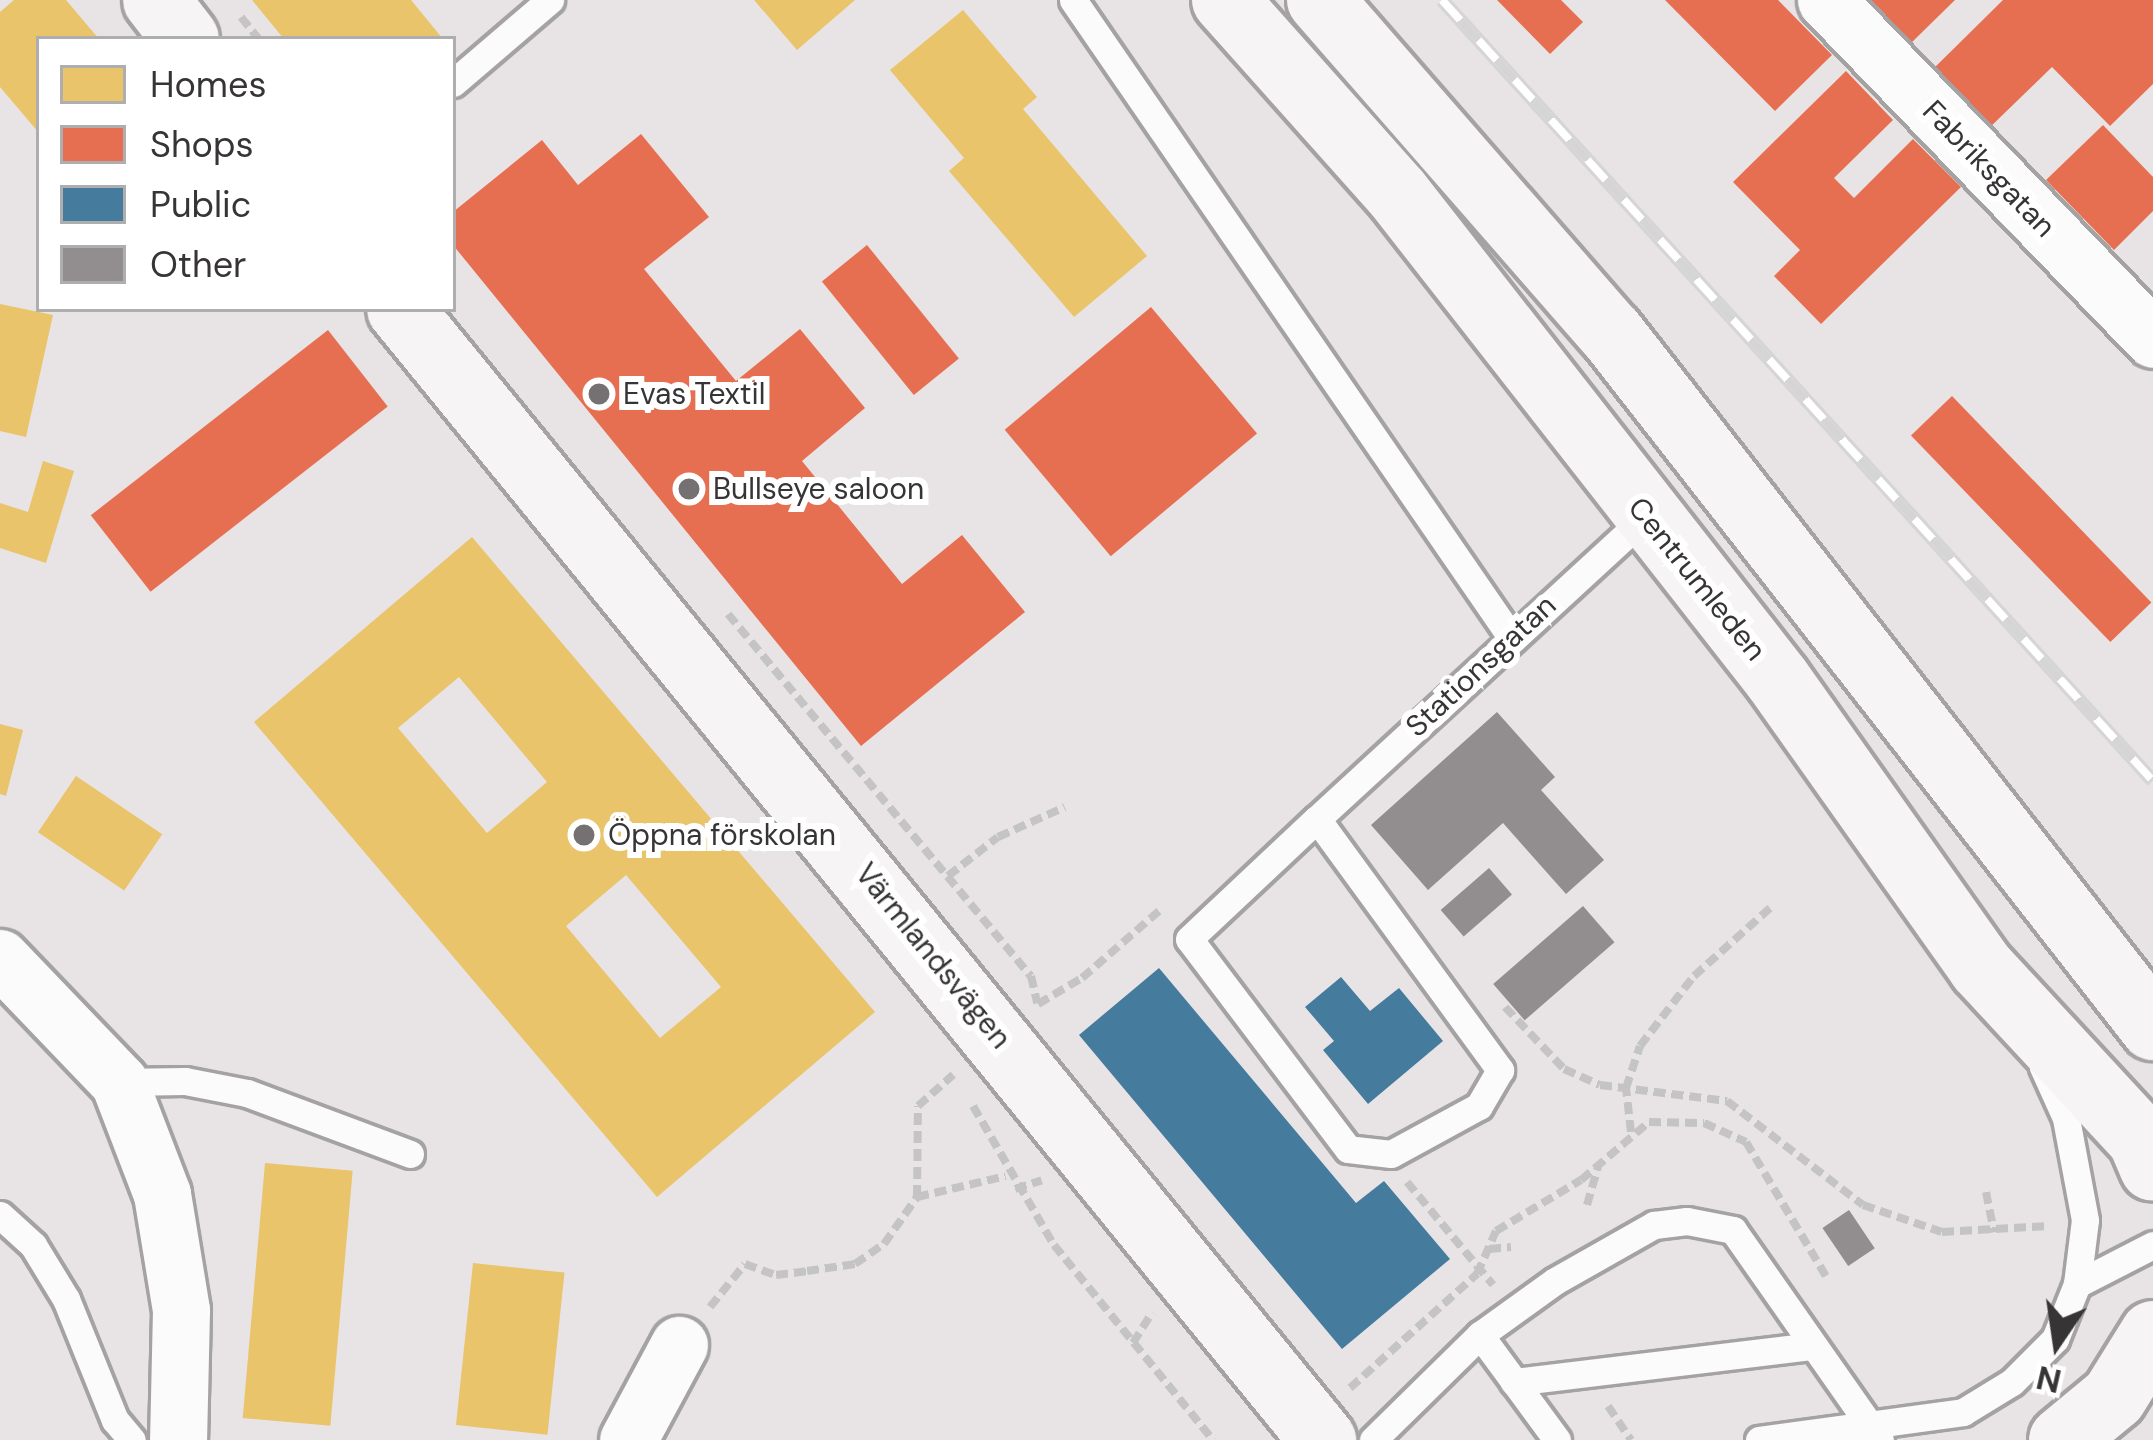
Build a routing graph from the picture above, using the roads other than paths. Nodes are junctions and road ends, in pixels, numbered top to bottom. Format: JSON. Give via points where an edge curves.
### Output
{"nodes":[{"id":1,"x":155,"y":0,"type":"edge"},
{"id":2,"x":550,"y":0,"type":"edge"},
{"id":3,"x":1073,"y":0,"type":"edge"},
{"id":4,"x":1225,"y":0,"type":"edge"},
{"id":5,"x":1320,"y":0,"type":"edge"},
{"id":6,"x":1826,"y":0,"type":"edge"},
{"id":7,"x":184,"y":36,"type":"edge"},
{"id":8,"x":456,"y":80,"type":"edge"},
{"id":9,"x":403,"y":312,"type":"edge"},
{"id":10,"x":2153,"y":338,"type":"edge"},
{"id":11,"x":1714,"y":464,"type":"junction"},
{"id":12,"x":1647,"y":516,"type":"junction"},
{"id":13,"x":1511,"y":637,"type":"junction"},
{"id":14,"x":1317,"y":819,"type":"junction"},
{"id":15,"x":0,"y":958,"type":"edge"},
{"id":16,"x":2017,"y":1012,"type":"junction"},
{"id":17,"x":2153,"y":1027,"type":"edge"},
{"id":18,"x":118,"y":1082,"type":"junction"},
{"id":19,"x":410,"y":1154,"type":"dead end"},
{"id":20,"x":2153,"y":1168,"type":"edge"},
{"id":21,"x":0,"y":1215,"type":"edge"},
{"id":22,"x":2153,"y":1245,"type":"edge"},
{"id":23,"x":2078,"y":1284,"type":"junction"},
{"id":24,"x":2153,"y":1334,"type":"edge"},
{"id":25,"x":1480,"y":1335,"type":"junction"},
{"id":26,"x":679,"y":1345,"type":"road end"},
{"id":27,"x":1812,"y":1346,"type":"junction"},
{"id":28,"x":1514,"y":1382,"type":"junction"},
{"id":29,"x":1336,"y":1414,"type":"edge"},
{"id":30,"x":1873,"y":1431,"type":"edge"},
{"id":31,"x":132,"y":1440,"type":"edge"},
{"id":32,"x":178,"y":1440,"type":"edge"},
{"id":33,"x":628,"y":1440,"type":"edge"},
{"id":34,"x":1373,"y":1440,"type":"edge"},
{"id":35,"x":1557,"y":1440,"type":"edge"},
{"id":36,"x":1759,"y":1440,"type":"edge"},
{"id":37,"x":2062,"y":1440,"type":"edge"}],
"edges":[{"from":1,"to":7,"type":"street"},
{"from":2,"to":8,"type":"lane"},
{"from":3,"to":13,"type":"lane"},
{"from":4,"to":12,"type":"street","name":"Centrumleden","via":[[1397,193]]},
{"from":5,"to":11,"type":"street","via":[[1512,211]]},
{"from":6,"to":10,"type":"street","name":"Fabriksgatan"},
{"from":9,"to":29,"type":"street","name":"Värmlandsvägen"},
{"from":11,"to":12,"type":"street"},
{"from":11,"to":17,"type":"street"},
{"from":12,"to":13,"type":"lane","name":"Stationsgatan"},
{"from":12,"to":16,"type":"street","name":"Centrumleden","via":[[1778,680]]},
{"from":13,"to":14,"type":"lane","name":"Stationsgatan"},
{"from":14,"to":14,"type":"lane","name":"Stationsgatan","via":[[1189,939],[1348,1149],[1391,1154],[1479,1106],[1500,1070]]},
{"from":15,"to":18,"type":"street"},
{"from":16,"to":20,"type":"street","name":"Centrumleden","via":[[2140,1140]]},
{"from":16,"to":23,"type":"lane","via":[[2066,1118],[2085,1220]]},
{"from":18,"to":19,"type":"lane","via":[[247,1093]]},
{"from":18,"to":32,"type":"street","via":[[162,1194],[181,1310]]},
{"from":21,"to":31,"type":"lane","via":[[33,1245],[66,1299],[115,1420]]},
{"from":22,"to":23,"type":"lane"},
{"from":23,"to":30,"type":"lane","via":[[2055,1339],[2012,1382],[1963,1412]]},
{"from":24,"to":37,"type":"street","via":[[2114,1397]]},
{"from":25,"to":27,"type":"lane","via":[[1654,1225],[1687,1221],[1733,1229]]},
{"from":25,"to":28,"type":"lane"},
{"from":25,"to":34,"type":"lane"},
{"from":26,"to":33,"type":"street"},
{"from":27,"to":28,"type":"lane"},
{"from":27,"to":30,"type":"lane"},
{"from":28,"to":35,"type":"lane"},
{"from":30,"to":36,"type":"lane"}]}
